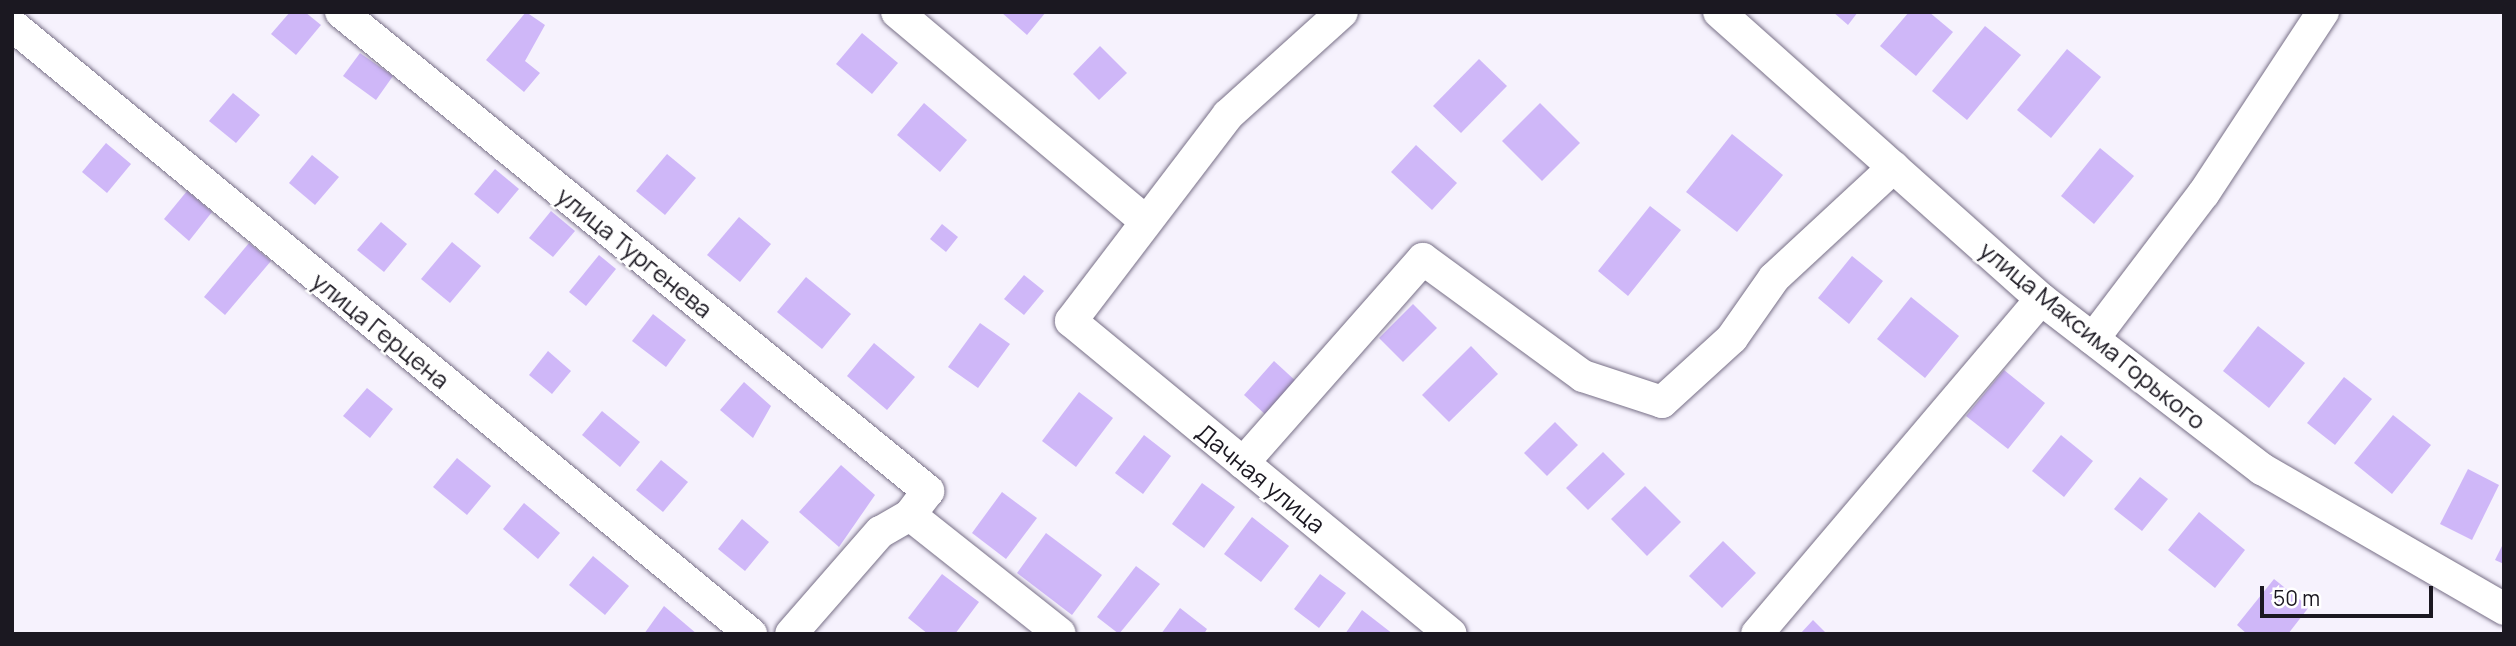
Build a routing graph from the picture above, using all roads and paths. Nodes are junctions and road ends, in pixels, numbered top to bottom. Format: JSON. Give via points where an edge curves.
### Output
{"nodes":[{"id":1,"x":341,"y":12,"type":"edge"},
{"id":2,"x":897,"y":12,"type":"edge"},
{"id":3,"x":1342,"y":12,"type":"edge"},
{"id":4,"x":1719,"y":12,"type":"edge"},
{"id":5,"x":2323,"y":12,"type":"edge"},
{"id":6,"x":12,"y":25,"type":"edge"},
{"id":7,"x":1894,"y":167,"type":"junction"},
{"id":8,"x":1144,"y":220,"type":"junction"},
{"id":9,"x":2041,"y":299,"type":"junction"},
{"id":10,"x":2093,"y":339,"type":"junction"},
{"id":11,"x":1243,"y":463,"type":"junction"},
{"id":12,"x":919,"y":503,"type":"junction"},
{"id":13,"x":2504,"y":609,"type":"edge"},
{"id":14,"x":751,"y":634,"type":"edge"},
{"id":15,"x":791,"y":634,"type":"edge"},
{"id":16,"x":1060,"y":634,"type":"edge"},
{"id":17,"x":1451,"y":634,"type":"edge"},
{"id":18,"x":1757,"y":634,"type":"edge"}],
"edges":[{"from":1,"to":12,"type":"street","name":"улица Тургенева"},
{"from":2,"to":8,"type":"street"},
{"from":3,"to":8,"type":"street","via":[[1228,115]]},
{"from":4,"to":7,"type":"street","name":"улица Максима Горького"},
{"from":5,"to":10,"type":"street","via":[[2204,193]]},
{"from":6,"to":14,"type":"street","name":"улица Герцена"},
{"from":7,"to":9,"type":"street","name":"улица Максима Горького"},
{"from":7,"to":11,"type":"street","via":[[1774,278],[1732,338],[1662,402],[1584,376],[1423,259]]},
{"from":8,"to":11,"type":"street","name":"Дачная улица","via":[[1071,321]]},
{"from":9,"to":10,"type":"street","name":"улица Максима Горького"},
{"from":9,"to":18,"type":"street"},
{"from":10,"to":13,"type":"street","name":"улица Максима Горького","via":[[2262,469]]},
{"from":11,"to":17,"type":"street","name":"Дачная улица"},
{"from":12,"to":15,"type":"street","via":[[880,533]]},
{"from":12,"to":16,"type":"street","name":"улица Тургенева"}]}
